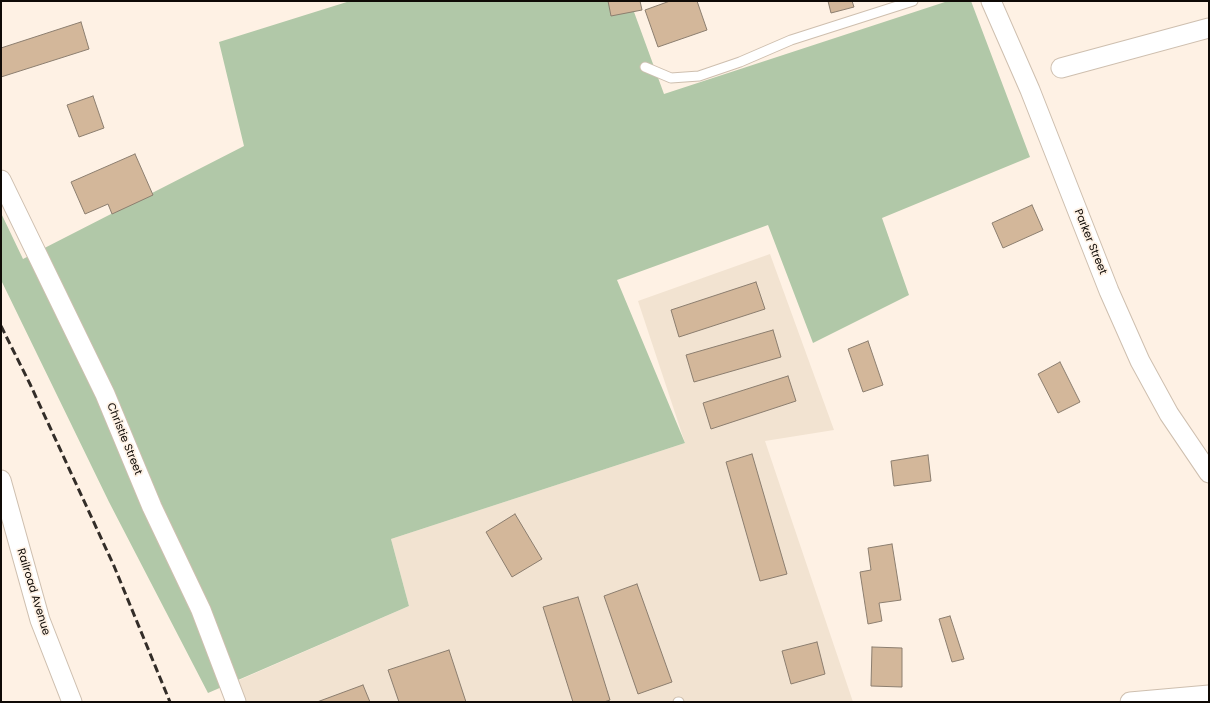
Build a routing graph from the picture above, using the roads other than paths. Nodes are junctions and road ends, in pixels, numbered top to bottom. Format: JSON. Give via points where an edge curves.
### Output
{"nodes":[{"id":1,"x":913,"y":1,"type":"edge"},
{"id":2,"x":991,"y":1,"type":"edge"},
{"id":3,"x":1209,"y":28,"type":"edge"},
{"id":4,"x":645,"y":67,"type":"dead end"},
{"id":5,"x":1061,"y":68,"type":"dead end"},
{"id":6,"x":1,"y":180,"type":"edge"},
{"id":7,"x":1209,"y":473,"type":"edge"},
{"id":8,"x":1,"y":480,"type":"edge"},
{"id":9,"x":1209,"y":695,"type":"edge"},
{"id":10,"x":72,"y":702,"type":"edge"},
{"id":11,"x":236,"y":702,"type":"edge"},
{"id":12,"x":1130,"y":702,"type":"edge"}],
"edges":[{"from":1,"to":4,"type":"lane","via":[[791,40],[699,76],[671,78]]},
{"from":2,"to":7,"type":"street","name":"Parker Street","via":[[1030,90],[1109,291],[1137,354],[1168,414]]},
{"from":3,"to":5,"type":"street"},
{"from":6,"to":11,"type":"street","name":"Christie Street","via":[[105,394],[152,507],[201,610]]},
{"from":8,"to":10,"type":"street","name":"Railroad Avenue","via":[[40,620]]},
{"from":9,"to":12,"type":"street"}]}
